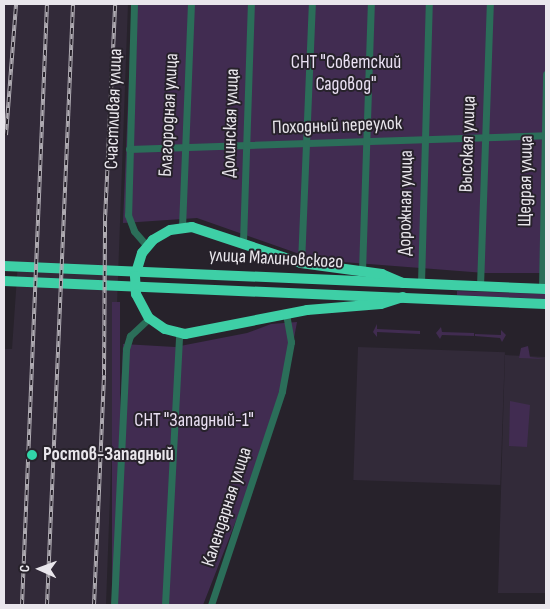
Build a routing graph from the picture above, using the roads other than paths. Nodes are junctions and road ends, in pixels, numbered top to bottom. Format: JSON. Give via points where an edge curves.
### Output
{"nodes":[{"id":1,"x":134,"y":4,"type":"edge"},
{"id":2,"x":191,"y":4,"type":"edge"},
{"id":3,"x":252,"y":4,"type":"edge"},
{"id":4,"x":312,"y":4,"type":"edge"},
{"id":5,"x":371,"y":4,"type":"edge"},
{"id":6,"x":430,"y":4,"type":"edge"},
{"id":7,"x":490,"y":4,"type":"edge"},
{"id":8,"x":546,"y":74,"type":"edge"},
{"id":9,"x":545,"y":134,"type":"edge"},
{"id":10,"x":485,"y":137,"type":"junction"},
{"id":11,"x":424,"y":140,"type":"junction"},
{"id":12,"x":365,"y":142,"type":"junction"},
{"id":13,"x":306,"y":143,"type":"junction"},
{"id":14,"x":246,"y":146,"type":"junction"},
{"id":15,"x":184,"y":147,"type":"junction"},
{"id":16,"x":129,"y":149,"type":"junction"},
{"id":17,"x":182,"y":227,"type":"junction"},
{"id":18,"x":243,"y":242,"type":"junction"},
{"id":19,"x":147,"y":246,"type":"junction"},
{"id":20,"x":301,"y":263,"type":"junction"},
{"id":21,"x":4,"y":266,"type":"edge"},
{"id":22,"x":362,"y":271,"type":"junction"},
{"id":23,"x":4,"y":281,"type":"edge"},
{"id":24,"x":403,"y":283,"type":"junction"},
{"id":25,"x":421,"y":283,"type":"junction"},
{"id":26,"x":480,"y":286,"type":"junction"},
{"id":27,"x":544,"y":289,"type":"edge"},
{"id":28,"x":403,"y":297,"type":"junction"},
{"id":29,"x":546,"y":304,"type":"edge"},
{"id":30,"x":286,"y":314,"type":"junction"},
{"id":31,"x":149,"y":318,"type":"junction"},
{"id":32,"x":179,"y":334,"type":"junction"},
{"id":33,"x":114,"y":605,"type":"edge"},
{"id":34,"x":165,"y":605,"type":"edge"},
{"id":35,"x":212,"y":605,"type":"edge"}],
"edges":[{"from":1,"to":16,"type":"street","name":"Счастливая улица"},
{"from":2,"to":15,"type":"street","name":"Благородная улица"},
{"from":3,"to":14,"type":"street","name":"Долинская улица"},
{"from":4,"to":13,"type":"street"},
{"from":5,"to":12,"type":"street"},
{"from":6,"to":11,"type":"street","name":"Дорожная улица"},
{"from":7,"to":10,"type":"street","name":"Высокая улица"},
{"from":8,"to":9,"type":"street","name":"Щедрая улица"},
{"from":9,"to":10,"type":"street","name":"Походный переулок"},
{"from":9,"to":27,"type":"street","name":"Щедрая улица"},
{"from":10,"to":11,"type":"street","name":"Походный переулок"},
{"from":10,"to":26,"type":"street","name":"Высокая улица"},
{"from":11,"to":12,"type":"street","name":"Походный переулок"},
{"from":11,"to":25,"type":"street","name":"Дорожная улица"},
{"from":12,"to":13,"type":"street","name":"Походный переулок"},
{"from":12,"to":22,"type":"street"},
{"from":13,"to":14,"type":"street","name":"Походный переулок"},
{"from":13,"to":20,"type":"street"},
{"from":14,"to":15,"type":"street","name":"Походный переулок"},
{"from":14,"to":18,"type":"street","name":"Долинская улица"},
{"from":15,"to":16,"type":"street","name":"Походный переулок"},
{"from":15,"to":17,"type":"street","name":"Благородная улица"},
{"from":16,"to":19,"type":"street","name":"Счастливая улица","via":[[128,216],[134,231]]},
{"from":17,"to":18,"type":"highway","via":[[200,228]]},
{"from":17,"to":19,"type":"highway","via":[[160,234]]},
{"from":18,"to":20,"type":"highway"},
{"from":19,"to":31,"type":"highway","via":[[136,268],[135,285]]},
{"from":20,"to":22,"type":"highway"},
{"from":21,"to":24,"type":"highway","name":"улица Малиновского"},
{"from":22,"to":24,"type":"highway","via":[[386,275]]},
{"from":23,"to":28,"type":"highway","name":"улица Малиновского"},
{"from":24,"to":25,"type":"highway","name":"улица Малиновского"},
{"from":25,"to":26,"type":"highway","name":"улица Малиновского"},
{"from":26,"to":27,"type":"highway","name":"улица Малиновского"},
{"from":28,"to":29,"type":"highway","name":"улица Малиновского"},
{"from":28,"to":30,"type":"highway","via":[[381,304]]},
{"from":30,"to":32,"type":"highway","via":[[198,334]]},
{"from":30,"to":35,"type":"street","name":"Календарная улица","via":[[291,346],[278,405]]},
{"from":31,"to":32,"type":"highway","via":[[164,329]]},
{"from":31,"to":33,"type":"street","via":[[128,340],[126,348]]},
{"from":32,"to":34,"type":"street"}]}
